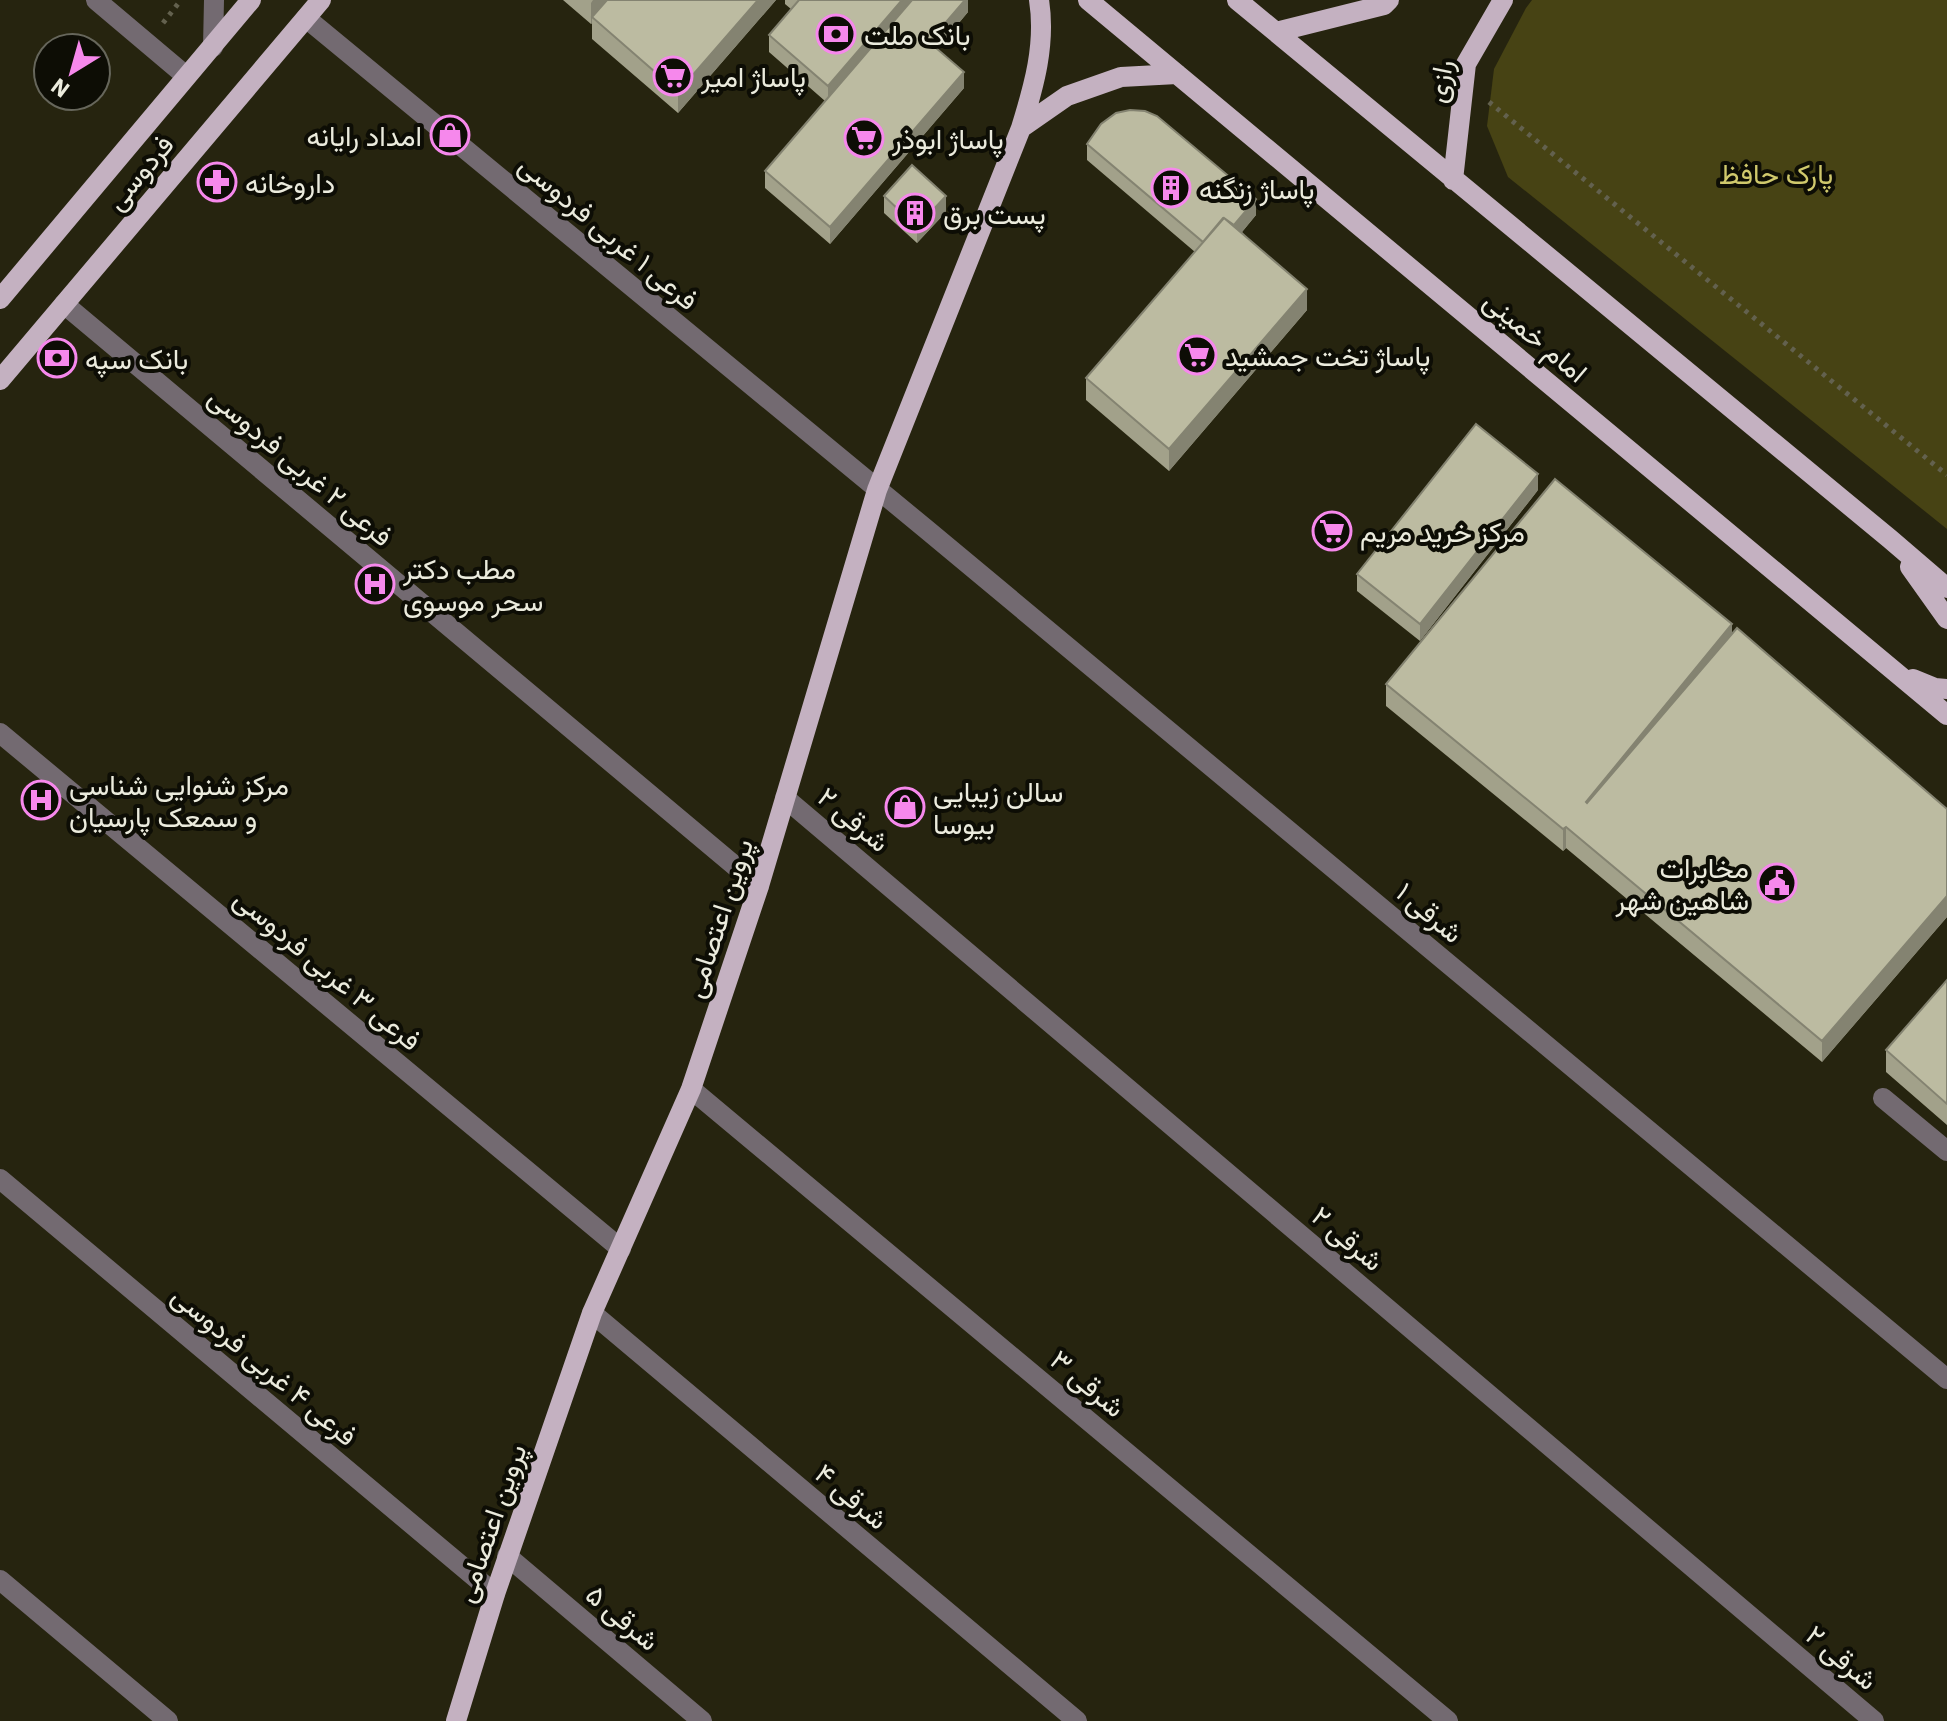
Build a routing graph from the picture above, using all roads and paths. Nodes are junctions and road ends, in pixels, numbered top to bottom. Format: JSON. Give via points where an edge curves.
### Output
{"nodes":[{"id":1,"x":96,"y":0,"type":"edge"},
{"id":2,"x":214,"y":0,"type":"edge"},
{"id":3,"x":251,"y":0,"type":"edge"},
{"id":4,"x":321,"y":0,"type":"edge"},
{"id":5,"x":1039,"y":0,"type":"edge"},
{"id":6,"x":1088,"y":0,"type":"edge"},
{"id":7,"x":1237,"y":0,"type":"edge"},
{"id":8,"x":1389,"y":0,"type":"edge"},
{"id":9,"x":1503,"y":0,"type":"edge"},
{"id":10,"x":306,"y":18,"type":"junction"},
{"id":11,"x":1276,"y":32,"type":"junction"},
{"id":12,"x":213,"y":47,"type":"junction"},
{"id":13,"x":1177,"y":74,"type":"junction"},
{"id":14,"x":186,"y":76,"type":"junction"},
{"id":15,"x":1464,"y":83,"type":"junction"},
{"id":16,"x":1021,"y":128,"type":"junction"},
{"id":17,"x":1453,"y":180,"type":"junction"},
{"id":18,"x":0,"y":299,"type":"edge"},
{"id":19,"x":64,"y":304,"type":"junction"},
{"id":20,"x":0,"y":380,"type":"edge"},
{"id":21,"x":1947,"y":475,"type":"edge"},
{"id":22,"x":877,"y":490,"type":"junction"},
{"id":23,"x":1890,"y":539,"type":"junction"},
{"id":24,"x":1947,"y":588,"type":"edge"},
{"id":25,"x":1947,"y":619,"type":"edge"},
{"id":26,"x":1894,"y":672,"type":"junction"},
{"id":27,"x":1947,"y":689,"type":"edge"},
{"id":28,"x":1947,"y":715,"type":"edge"},
{"id":29,"x":0,"y":733,"type":"edge"},
{"id":30,"x":785,"y":798,"type":"junction"},
{"id":31,"x":759,"y":886,"type":"junction"},
{"id":32,"x":691,"y":1089,"type":"junction"},
{"id":33,"x":1883,"y":1098,"type":"dead end"},
{"id":34,"x":1947,"y":1151,"type":"edge"},
{"id":35,"x":0,"y":1179,"type":"edge"},
{"id":36,"x":621,"y":1249,"type":"junction"},
{"id":37,"x":592,"y":1313,"type":"junction"},
{"id":38,"x":1947,"y":1379,"type":"edge"},
{"id":39,"x":507,"y":1556,"type":"junction"},
{"id":40,"x":0,"y":1580,"type":"edge"},
{"id":41,"x":495,"y":1594,"type":"junction"},
{"id":42,"x":168,"y":1721,"type":"edge"},
{"id":43,"x":456,"y":1721,"type":"edge"},
{"id":44,"x":702,"y":1721,"type":"edge"},
{"id":45,"x":1077,"y":1721,"type":"edge"},
{"id":46,"x":1448,"y":1721,"type":"edge"},
{"id":47,"x":1874,"y":1721,"type":"edge"}],
"edges":[{"from":1,"to":14,"type":"street"},
{"from":2,"to":12,"type":"street"},
{"from":3,"to":12,"type":"main road","name":"فردوسی"},
{"from":4,"to":10,"type":"main road","name":"فردوسی"},
{"from":5,"to":16,"type":"main road","name":"پروین اعتصامی","via":[[1036,80]]},
{"from":6,"to":13,"type":"main road","name":"امام خمینی"},
{"from":7,"to":11,"type":"main road"},
{"from":8,"to":11,"type":"main road"},
{"from":9,"to":15,"type":"main road","name":"رازی","via":[[1466,64]]},
{"from":10,"to":19,"type":"main road","name":"فردوسی"},
{"from":10,"to":22,"type":"street","name":"فرعی ۱ غربی فردوسی"},
{"from":11,"to":17,"type":"main road"},
{"from":12,"to":14,"type":"main road","name":"فردوسی"},
{"from":13,"to":16,"type":"main road","via":[[1121,77],[1067,96]]},
{"from":13,"to":26,"type":"main road","name":"امام خمینی"},
{"from":14,"to":18,"type":"main road","name":"فردوسی"},
{"from":15,"to":17,"type":"main road","name":"رازی"},
{"from":15,"to":21,"type":"path"},
{"from":16,"to":22,"type":"main road","name":"پروین اعتصامی"},
{"from":17,"to":23,"type":"main road"},
{"from":19,"to":20,"type":"main road","name":"فردوسی"},
{"from":19,"to":31,"type":"street","name":"فرعی ۲ غربی فردوسی"},
{"from":22,"to":30,"type":"main road","name":"پروین اعتصامی"},
{"from":22,"to":38,"type":"street","name":"۱ شرقی"},
{"from":23,"to":24,"type":"main road"},
{"from":23,"to":25,"type":"main road"},
{"from":26,"to":27,"type":"main road"},
{"from":26,"to":28,"type":"main road","name":"امام خمینی"},
{"from":29,"to":36,"type":"street","name":"فرعی ۳ غربی فردوسی"},
{"from":30,"to":31,"type":"main road","name":"پروین اعتصامی"},
{"from":30,"to":47,"type":"street","name":"۲ شرقی"},
{"from":31,"to":32,"type":"main road","name":"پروین اعتصامی"},
{"from":32,"to":36,"type":"main road","name":"پروین اعتصامی"},
{"from":32,"to":46,"type":"street","name":"۳ شرقی"},
{"from":33,"to":34,"type":"street"},
{"from":35,"to":41,"type":"street","name":"فرعی ۴ غربی فردوسی"},
{"from":36,"to":37,"type":"main road","name":"پروین اعتصامی"},
{"from":37,"to":39,"type":"main road","name":"پروین اعتصامی"},
{"from":37,"to":45,"type":"street","name":"۴ شرقی"},
{"from":39,"to":41,"type":"main road","name":"پروین اعتصامی"},
{"from":39,"to":44,"type":"street","name":"۵ شرقی"},
{"from":40,"to":42,"type":"street"},
{"from":41,"to":43,"type":"main road","name":"پروین اعتصامی"}]}
